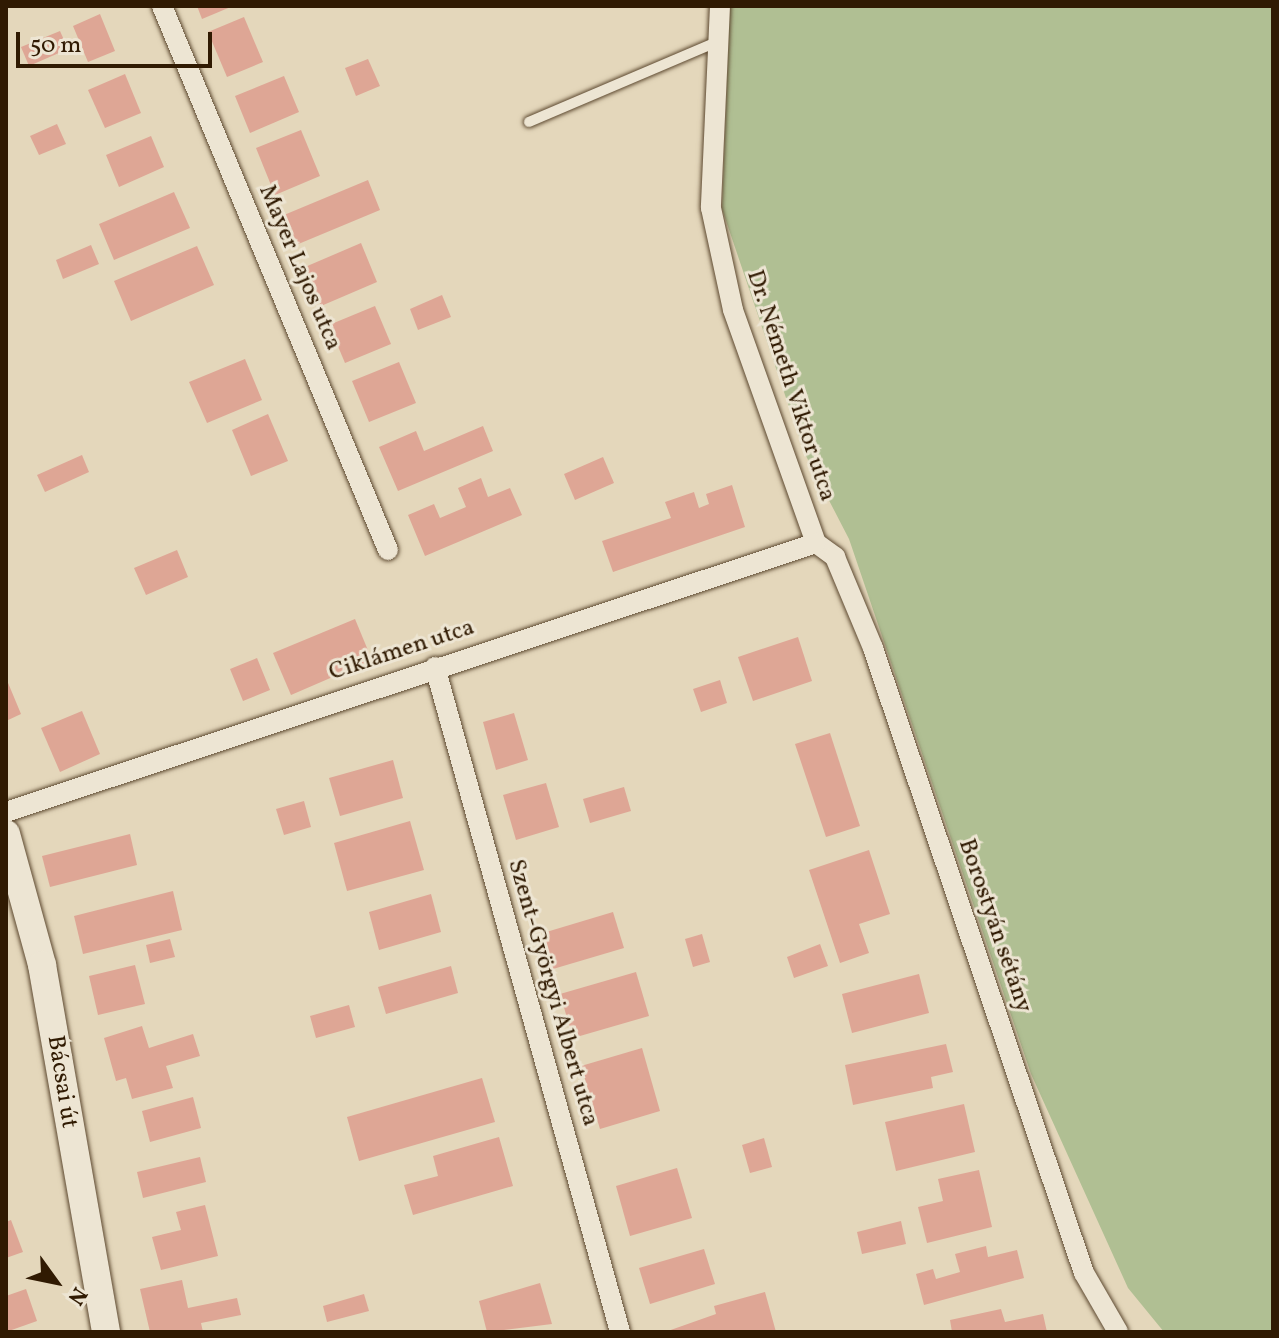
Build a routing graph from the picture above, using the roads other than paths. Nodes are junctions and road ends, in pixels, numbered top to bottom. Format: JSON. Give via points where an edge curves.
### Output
{"nodes":[{"id":1,"x":162,"y":6,"type":"edge"},
{"id":2,"x":720,"y":6,"type":"edge"},
{"id":3,"x":719,"y":41,"type":"junction"},
{"id":4,"x":529,"y":122,"type":"dead end"},
{"id":5,"x":816,"y":543,"type":"junction"},
{"id":6,"x":388,"y":550,"type":"dead end"},
{"id":7,"x":435,"y":667,"type":"junction"},
{"id":8,"x":6,"y":812,"type":"edge"},
{"id":9,"x":6,"y":834,"type":"edge"},
{"id":10,"x":106,"y":1332,"type":"edge"},
{"id":11,"x":620,"y":1332,"type":"edge"},
{"id":12,"x":1118,"y":1332,"type":"edge"}],
"edges":[{"from":1,"to":6,"type":"street","name":"Mayer Lajos utca"},
{"from":2,"to":3,"type":"street","name":"Dr. Németh Viktor utca"},
{"from":3,"to":4,"type":"lane"},
{"from":3,"to":5,"type":"street","name":"Dr. Németh Viktor utca","via":[[711,208],[733,310]]},
{"from":5,"to":7,"type":"street","name":"Ciklámen utca"},
{"from":5,"to":12,"type":"street","name":"Borostyán sétány","via":[[835,557],[873,648],[1084,1273]]},
{"from":7,"to":8,"type":"street","name":"Ciklámen utca"},
{"from":7,"to":11,"type":"street","name":"Szent-Györgyi Albert utca"},
{"from":9,"to":10,"type":"main road","name":"Bácsai út","via":[[42,965]]}]}
